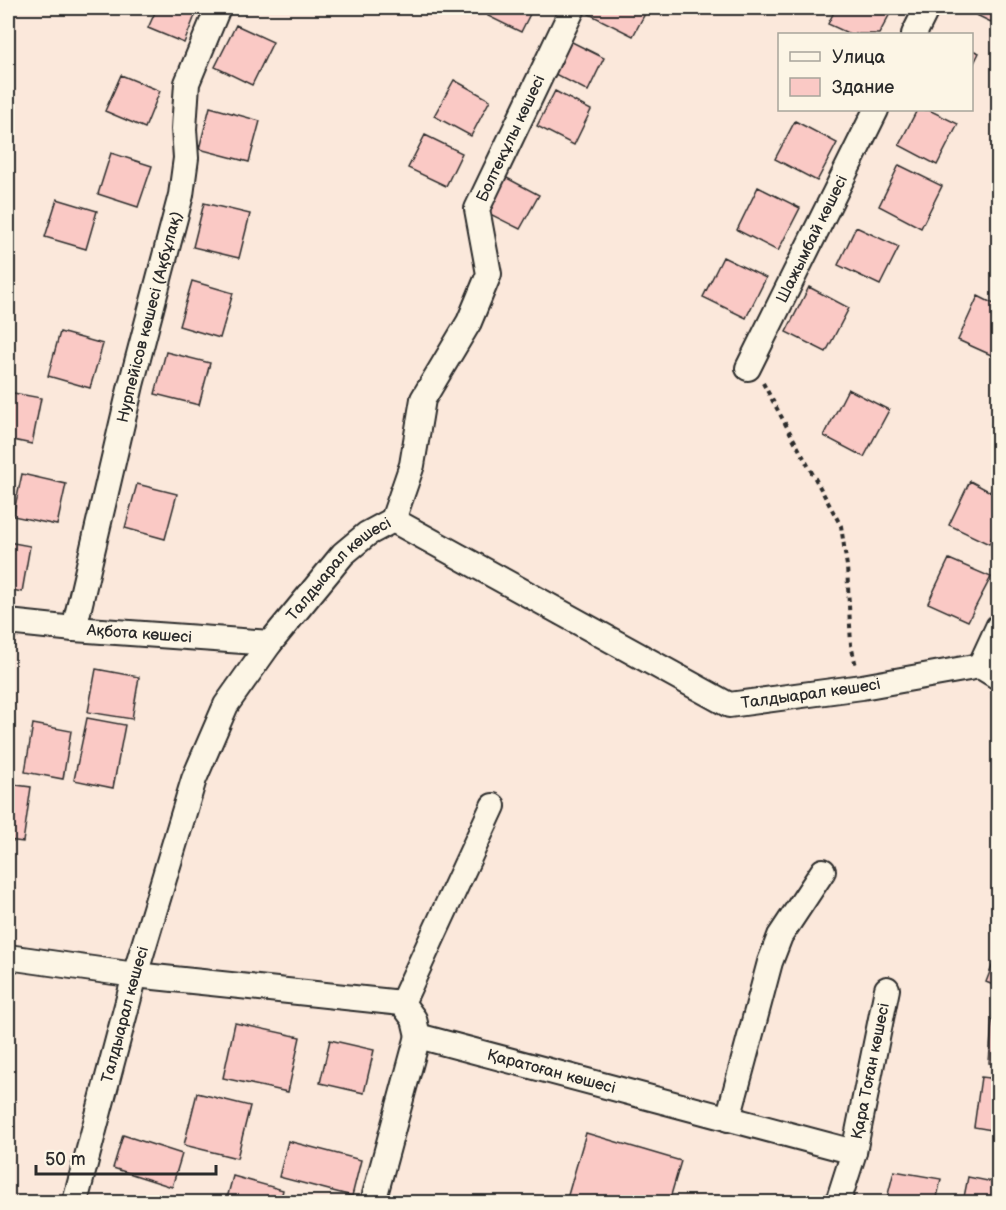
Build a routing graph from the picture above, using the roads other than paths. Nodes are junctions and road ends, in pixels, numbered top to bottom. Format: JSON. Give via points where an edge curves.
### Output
{"nodes":[{"id":1,"x":218,"y":8,"type":"edge"},
{"id":2,"x":573,"y":8,"type":"edge"},
{"id":3,"x":927,"y":8,"type":"edge"},
{"id":4,"x":914,"y":33,"type":"edge"},
{"id":5,"x":876,"y":111,"type":"edge"},
{"id":6,"x":748,"y":368,"type":"road end"},
{"id":7,"x":393,"y":520,"type":"junction"},
{"id":8,"x":8,"y":622,"type":"edge"},
{"id":9,"x":999,"y":627,"type":"edge"},
{"id":10,"x":74,"y":629,"type":"junction"},
{"id":11,"x":270,"y":643,"type":"junction"},
{"id":12,"x":989,"y":672,"type":"edge"},
{"id":13,"x":493,"y":806,"type":"dead end"},
{"id":14,"x":823,"y":871,"type":"dead end"},
{"id":15,"x":8,"y":957,"type":"edge"},
{"id":16,"x":135,"y":975,"type":"junction"},
{"id":17,"x":887,"y":989,"type":"dead end"},
{"id":18,"x":402,"y":1004,"type":"junction"},
{"id":19,"x":418,"y":1036,"type":"junction"},
{"id":20,"x":728,"y":1119,"type":"junction"},
{"id":21,"x":854,"y":1152,"type":"junction"},
{"id":22,"x":75,"y":1203,"type":"edge"},
{"id":23,"x":373,"y":1203,"type":"edge"},
{"id":24,"x":838,"y":1203,"type":"edge"}],
"edges":[{"from":1,"to":10,"type":"street","name":"Нурпейісов көшесі (Ақбұлақ)","via":[[187,83],[186,158],[181,195],[131,385]]},
{"from":2,"to":7,"type":"street","name":"Болтекұлы көшесі","via":[[477,209],[489,274],[469,322],[423,399],[412,465]]},
{"from":3,"to":4,"type":"street"},
{"from":5,"to":6,"type":"street","name":"Шажымбай көшесі"},
{"from":7,"to":11,"type":"street","name":"Талдыарал көшесі","via":[[367,534],[343,554]]},
{"from":7,"to":12,"type":"street","name":"Талдыарал көшесі","via":[[729,705]]},
{"from":8,"to":10,"type":"street","name":"Ақбота көшесі"},
{"from":9,"to":12,"type":"street"},
{"from":10,"to":11,"type":"street","name":"Ақбота көшесі"},
{"from":11,"to":16,"type":"street","name":"Талдыарал көшесі","via":[[226,705],[194,779]]},
{"from":13,"to":18,"type":"street"},
{"from":14,"to":20,"type":"street","via":[[773,953]]},
{"from":15,"to":16,"type":"street"},
{"from":16,"to":18,"type":"street"},
{"from":16,"to":22,"type":"street","name":"Талдыарал көшесі"},
{"from":17,"to":21,"type":"street","name":"Қара Тоған көшесі"},
{"from":18,"to":19,"type":"street","via":[[414,1018]]},
{"from":19,"to":20,"type":"street","name":"Қаратоған көшесі"},
{"from":19,"to":23,"type":"street"},
{"from":20,"to":21,"type":"street","name":"Қаратоған көшесі"},
{"from":21,"to":24,"type":"street","name":"Қара Тоған көшесі"}]}
